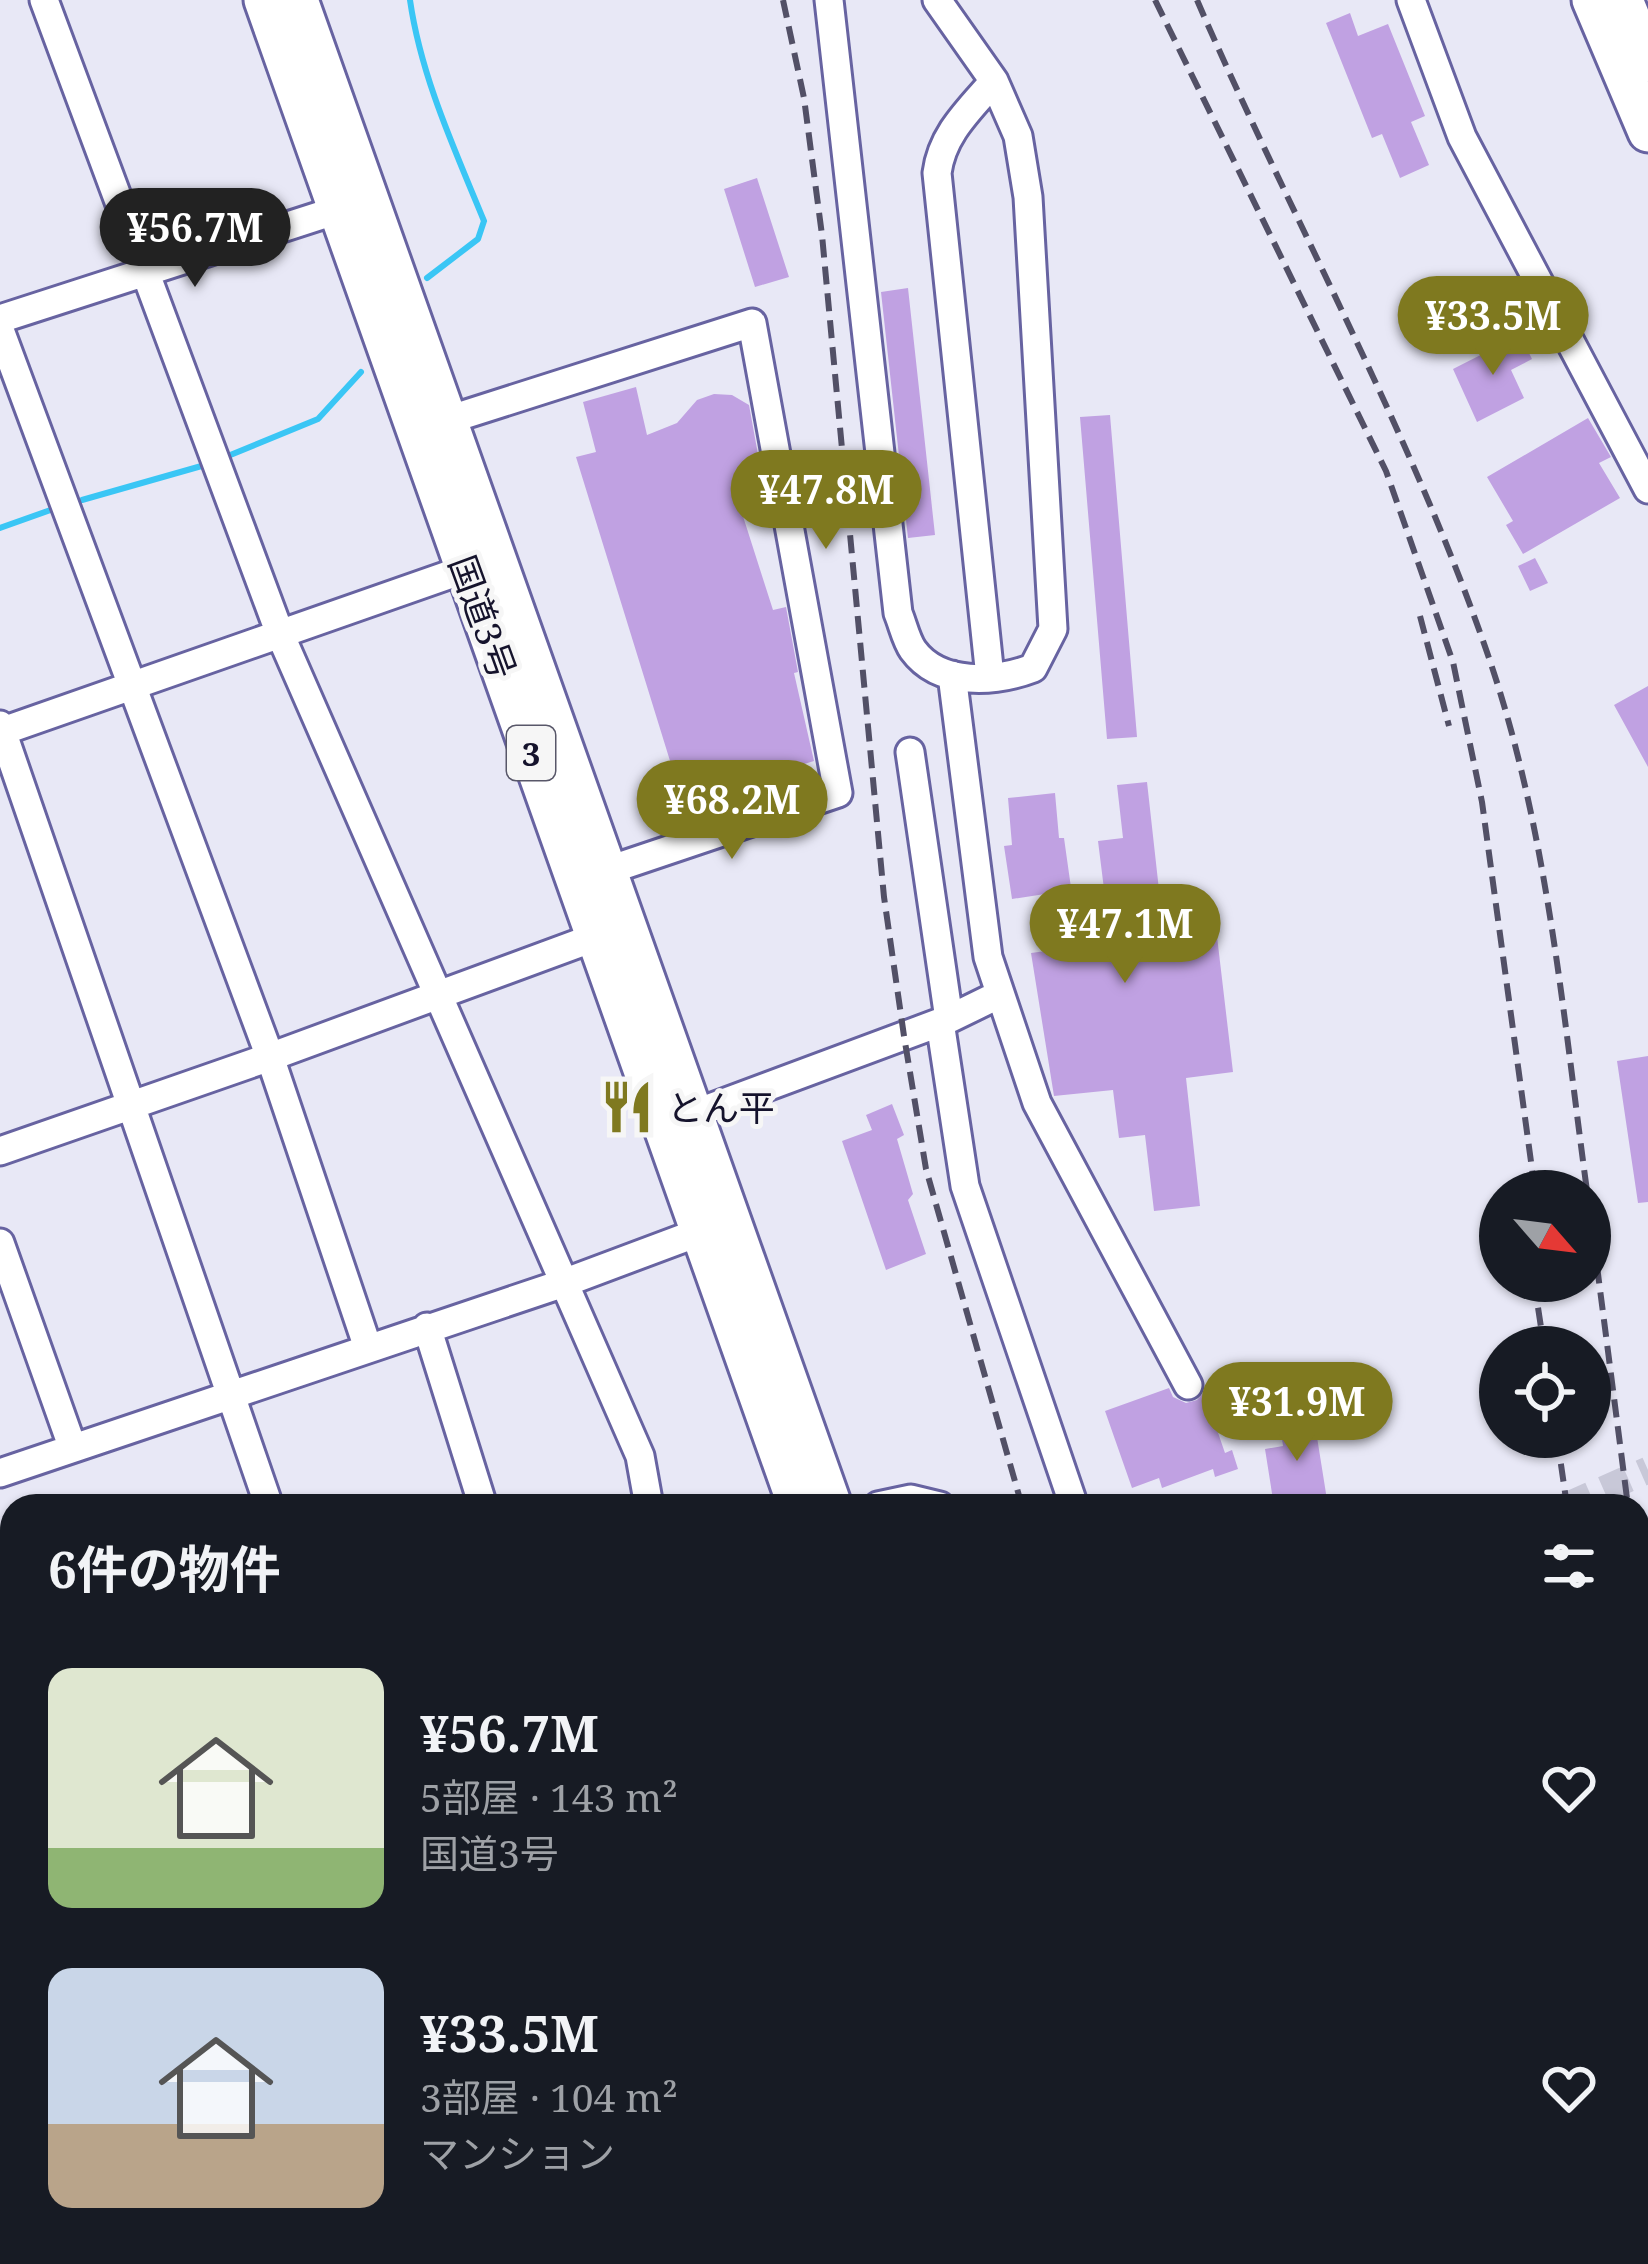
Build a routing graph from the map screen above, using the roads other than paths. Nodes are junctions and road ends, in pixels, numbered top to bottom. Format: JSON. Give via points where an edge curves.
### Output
{"nodes":[{"id":1,"x":44,"y":0,"type":"edge"},
{"id":2,"x":264,"y":0,"type":"edge"},
{"id":3,"x":298,"y":0,"type":"edge"},
{"id":4,"x":829,"y":0,"type":"edge"},
{"id":5,"x":938,"y":0,"type":"edge"},
{"id":6,"x":1411,"y":0,"type":"edge"},
{"id":7,"x":1592,"y":0,"type":"edge"},
{"id":8,"x":1623,"y":0,"type":"edge"},
{"id":9,"x":1648,"y":62,"type":"edge"},
{"id":10,"x":994,"y":81,"type":"junction"},
{"id":11,"x":1648,"y":132,"type":"edge"},
{"id":12,"x":353,"y":205,"type":"junction"},
{"id":13,"x":147,"y":272,"type":"junction"},
{"id":14,"x":0,"y":319,"type":"edge"},
{"id":15,"x":0,"y":330,"type":"edge"},
{"id":16,"x":432,"y":425,"type":"junction"},
{"id":17,"x":1648,"y":489,"type":"edge"},
{"id":18,"x":481,"y":564,"type":"junction"},
{"id":19,"x":280,"y":634,"type":"junction"},
{"id":20,"x":952,"y":675,"type":"junction"},
{"id":21,"x":990,"y":677,"type":"junction"},
{"id":22,"x":132,"y":688,"type":"junction"},
{"id":23,"x":1,"y":729,"type":"edge"},
{"id":24,"x":910,"y":752,"type":"dead end"},
{"id":25,"x":606,"y":871,"type":"junction"},
{"id":26,"x":611,"y":931,"type":"junction"},
{"id":27,"x":1000,"y":994,"type":"junction"},
{"id":28,"x":440,"y":996,"type":"junction"},
{"id":29,"x":945,"y":1020,"type":"junction"},
{"id":30,"x":270,"y":1057,"type":"junction"},
{"id":31,"x":131,"y":1106,"type":"junction"},
{"id":32,"x":694,"y":1114,"type":"junction"},
{"id":33,"x":0,"y":1151,"type":"edge"},
{"id":34,"x":716,"y":1226,"type":"junction"},
{"id":35,"x":0,"y":1243,"type":"edge"},
{"id":36,"x":562,"y":1284,"type":"junction"},
{"id":37,"x":428,"y":1328,"type":"junction"},
{"id":38,"x":368,"y":1348,"type":"junction"},
{"id":39,"x":1188,"y":1385,"type":"dead end"},
{"id":40,"x":233,"y":1395,"type":"junction"},
{"id":41,"x":72,"y":1446,"type":"junction"},
{"id":42,"x":0,"y":1473,"type":"edge"},
{"id":43,"x":265,"y":1494,"type":"edge"},
{"id":44,"x":479,"y":1494,"type":"edge"},
{"id":45,"x":647,"y":1494,"type":"edge"},
{"id":46,"x":794,"y":1494,"type":"edge"},
{"id":47,"x":827,"y":1494,"type":"edge"},
{"id":48,"x":1070,"y":1494,"type":"edge"}],
"edges":[{"from":1,"to":13,"type":"street"},
{"from":2,"to":12,"type":"highway","name":"国道3号","number":"3"},
{"from":3,"to":12,"type":"highway","name":"国道3号","number":"3"},
{"from":4,"to":20,"type":"street","via":[[898,613],[911,648]]},
{"from":5,"to":10,"type":"street"},
{"from":6,"to":17,"type":"street","via":[[1462,137]]},
{"from":7,"to":11,"type":"highway"},
{"from":8,"to":9,"type":"highway"},
{"from":10,"to":21,"type":"street","via":[[950,133],[937,172]]},
{"from":10,"to":21,"type":"street","via":[[1018,136],[1028,197],[1053,629],[1033,668]]},
{"from":12,"to":13,"type":"street"},
{"from":12,"to":16,"type":"highway","name":"国道3号","number":"3"},
{"from":13,"to":14,"type":"street"},
{"from":13,"to":19,"type":"street"},
{"from":15,"to":22,"type":"street"},
{"from":16,"to":18,"type":"highway","name":"国道3号","number":"3"},
{"from":16,"to":25,"type":"street","via":[[752,323],[838,793]]},
{"from":18,"to":19,"type":"street"},
{"from":18,"to":25,"type":"highway","name":"国道3号","number":"3"},
{"from":18,"to":26,"type":"highway","name":"国道3号","number":"3"},
{"from":19,"to":22,"type":"street"},
{"from":19,"to":28,"type":"street"},
{"from":20,"to":21,"type":"street"},
{"from":20,"to":27,"type":"street","via":[[988,957]]},
{"from":22,"to":23,"type":"street"},
{"from":22,"to":30,"type":"street"},
{"from":23,"to":31,"type":"street"},
{"from":24,"to":29,"type":"street"},
{"from":25,"to":26,"type":"highway","name":"国道3号","number":"3"},
{"from":26,"to":28,"type":"street"},
{"from":26,"to":32,"type":"highway","name":"国道3号","number":"3"},
{"from":26,"to":34,"type":"highway","name":"国道3号","number":"3"},
{"from":27,"to":29,"type":"street"},
{"from":27,"to":39,"type":"street","via":[[1037,1103]]},
{"from":28,"to":30,"type":"street"},
{"from":28,"to":36,"type":"street"},
{"from":29,"to":32,"type":"street"},
{"from":29,"to":48,"type":"street","via":[[965,1186]]},
{"from":30,"to":31,"type":"street"},
{"from":30,"to":38,"type":"street"},
{"from":31,"to":33,"type":"street"},
{"from":31,"to":40,"type":"street"},
{"from":32,"to":34,"type":"highway","name":"国道3号","number":"3"},
{"from":34,"to":36,"type":"street"},
{"from":34,"to":46,"type":"highway","name":"国道3号","number":"3"},
{"from":34,"to":47,"type":"highway","name":"国道3号","number":"3"},
{"from":35,"to":41,"type":"street"},
{"from":36,"to":37,"type":"street"},
{"from":36,"to":45,"type":"street","via":[[640,1456]]},
{"from":37,"to":38,"type":"street"},
{"from":37,"to":44,"type":"street"},
{"from":38,"to":40,"type":"street"},
{"from":40,"to":41,"type":"street"},
{"from":40,"to":43,"type":"street"},
{"from":41,"to":42,"type":"street"}]}
